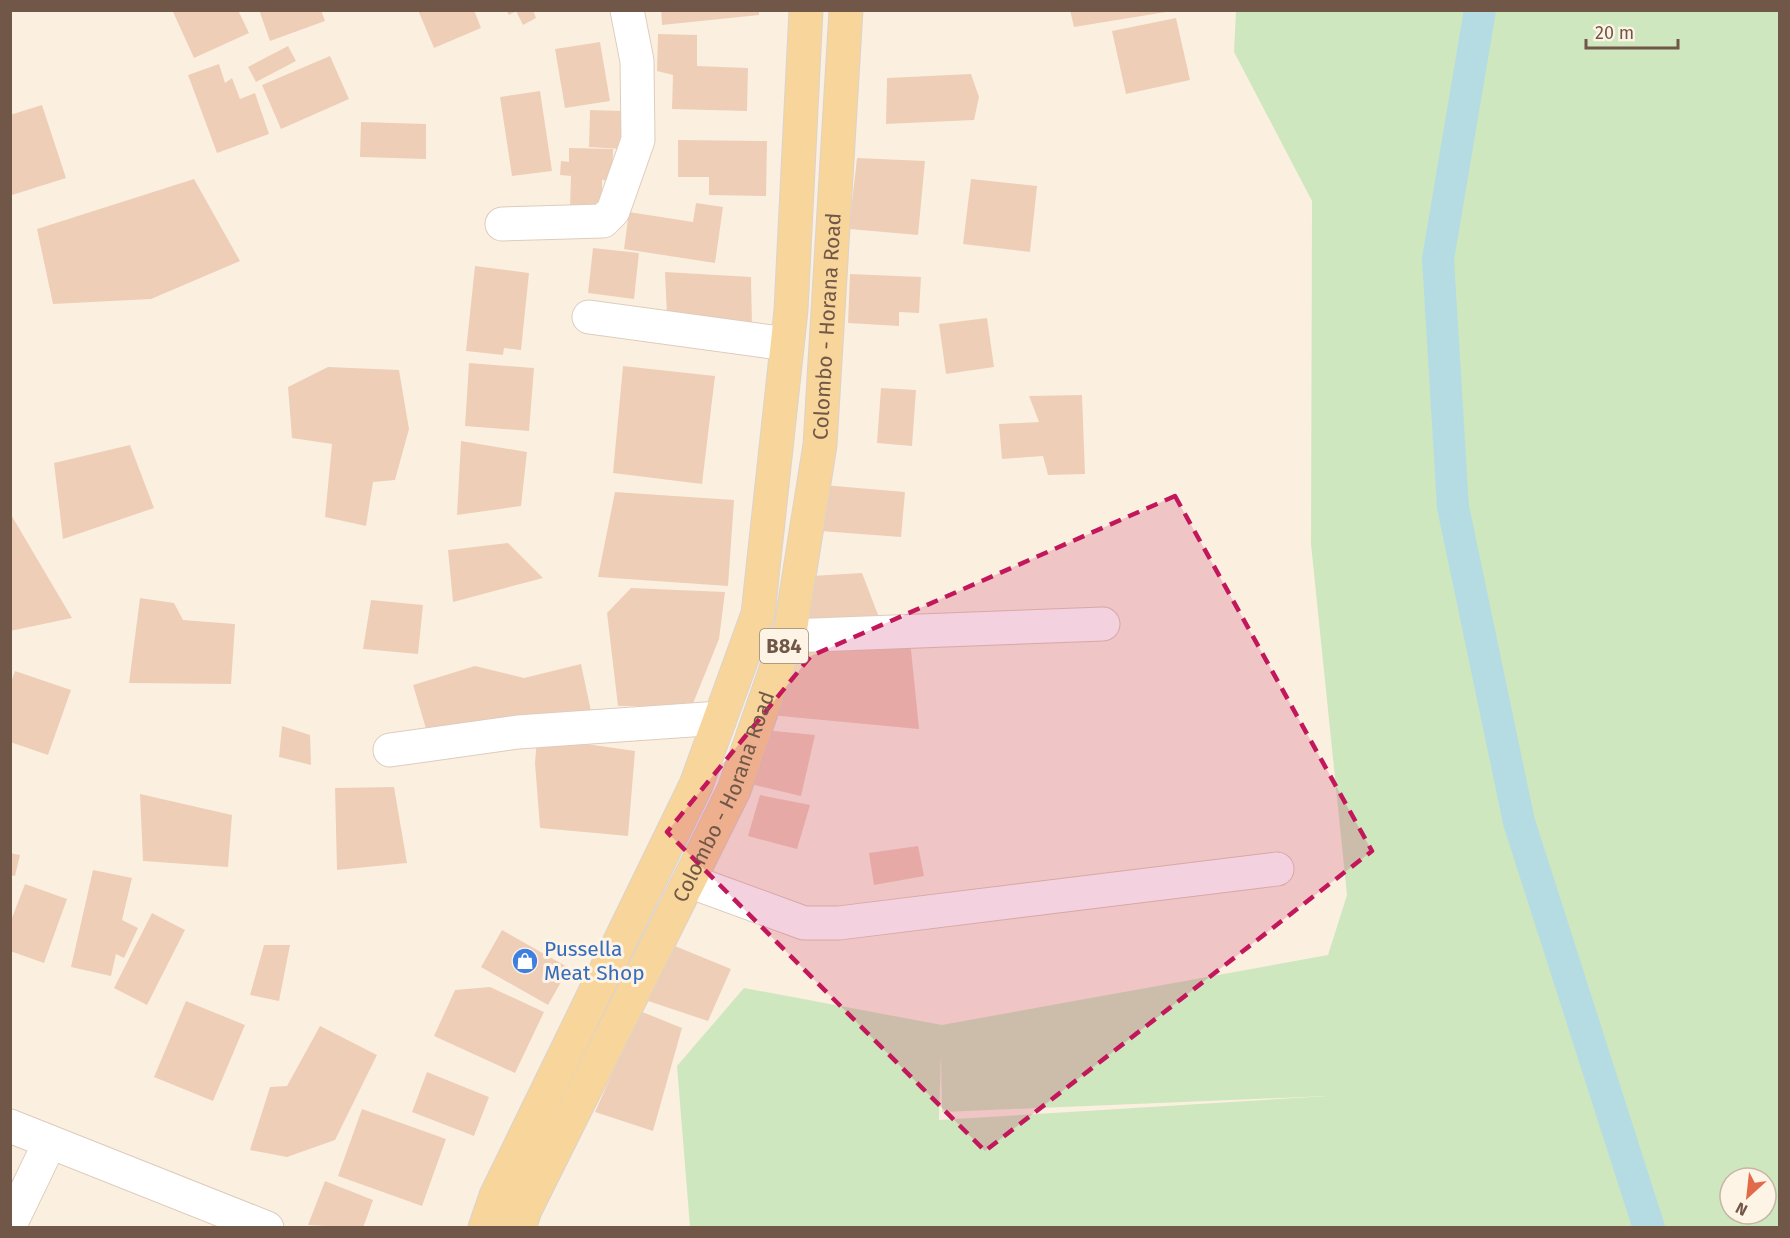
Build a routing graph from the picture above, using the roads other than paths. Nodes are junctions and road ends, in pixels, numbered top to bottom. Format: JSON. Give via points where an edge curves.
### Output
{"nodes":[{"id":1,"x":627,"y":10,"type":"edge"},
{"id":2,"x":806,"y":10,"type":"edge"},
{"id":3,"x":846,"y":10,"type":"edge"},
{"id":4,"x":502,"y":224,"type":"dead end"},
{"id":5,"x":589,"y":317,"type":"dead end"},
{"id":6,"x":787,"y":344,"type":"junction"},
{"id":7,"x":1104,"y":624,"type":"dead end"},
{"id":8,"x":788,"y":636,"type":"junction"},
{"id":9,"x":720,"y":718,"type":"junction"},
{"id":10,"x":390,"y":750,"type":"dead end"},
{"id":11,"x":1277,"y":869,"type":"dead end"},
{"id":12,"x":689,"y":881,"type":"junction"},
{"id":13,"x":10,"y":1126,"type":"edge"},
{"id":14,"x":49,"y":1144,"type":"junction"},
{"id":15,"x":10,"y":1226,"type":"edge"},
{"id":16,"x":267,"y":1227,"type":"edge"},
{"id":17,"x":485,"y":1227,"type":"edge"},
{"id":18,"x":519,"y":1227,"type":"edge"}],
"edges":[{"from":1,"to":4,"type":"street","via":[[637,62],[638,140],[613,211],[603,221]]},
{"from":2,"to":6,"type":"main road","name":"Colombo - Horana Road","number":"B84"},
{"from":3,"to":8,"type":"main road","name":"Colombo - Horana Road","number":"B84","via":[[820,445]]},
{"from":5,"to":6,"type":"street"},
{"from":6,"to":9,"type":"main road","name":"Colombo - Horana Road","number":"B84","via":[[758,614]]},
{"from":7,"to":8,"type":"street"},
{"from":8,"to":12,"type":"main road","name":"Colombo - Horana Road","number":"B84","via":[[734,790]]},
{"from":9,"to":10,"type":"street","via":[[518,732]]},
{"from":9,"to":17,"type":"main road","name":"Colombo - Horana Road","number":"B84","via":[[696,785],[496,1196]]},
{"from":11,"to":12,"type":"street","via":[[839,923],[804,923]]},
{"from":12,"to":18,"type":"main road","name":"Colombo - Horana Road","number":"B84"},
{"from":13,"to":14,"type":"street"},
{"from":14,"to":15,"type":"street"},
{"from":14,"to":16,"type":"street"}]}
